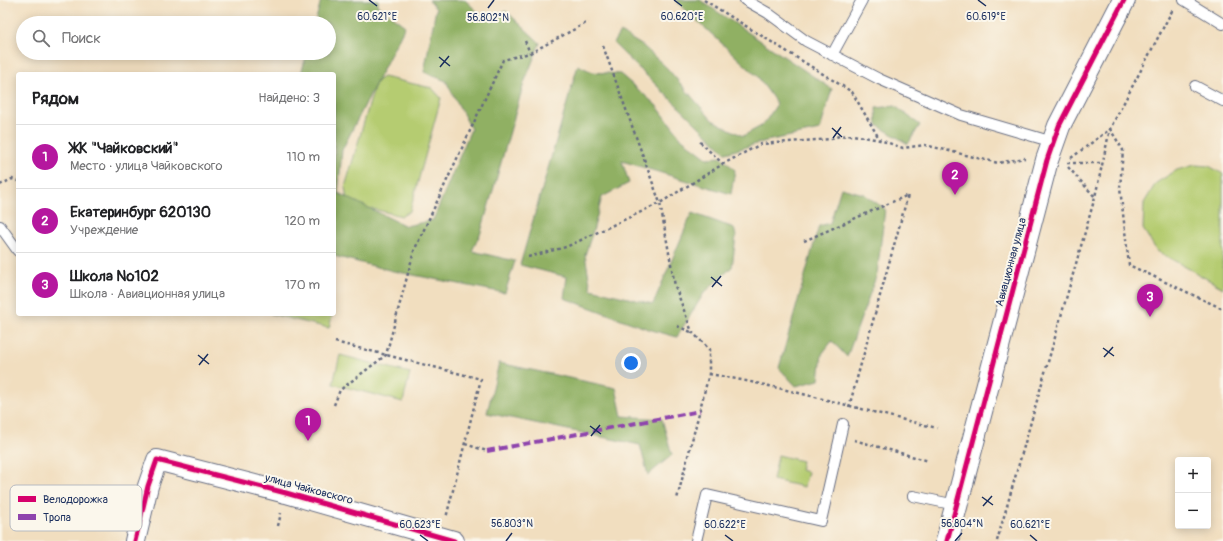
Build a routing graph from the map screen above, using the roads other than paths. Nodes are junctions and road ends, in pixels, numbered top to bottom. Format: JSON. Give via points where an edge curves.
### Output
{"nodes":[{"id":1,"x":745,"y":0,"type":"edge"},
{"id":2,"x":862,"y":0,"type":"edge"},
{"id":3,"x":1124,"y":0,"type":"edge"},
{"id":4,"x":1184,"y":0,"type":"edge"},
{"id":5,"x":1223,"y":24,"type":"edge"},
{"id":6,"x":832,"y":55,"type":"junction"},
{"id":7,"x":1195,"y":86,"type":"dead end"},
{"id":8,"x":1223,"y":102,"type":"edge"},
{"id":9,"x":1053,"y":142,"type":"junction"},
{"id":10,"x":0,"y":226,"type":"edge"},
{"id":11,"x":16,"y":248,"type":"edge"},
{"id":12,"x":843,"y":424,"type":"dead end"},
{"id":13,"x":913,"y":496,"type":"dead end"},
{"id":14,"x":956,"y":505,"type":"junction"},
{"id":15,"x":142,"y":511,"type":"edge"},
{"id":16,"x":137,"y":531,"type":"edge"},
{"id":17,"x":135,"y":541,"type":"edge"},
{"id":18,"x":454,"y":541,"type":"edge"},
{"id":19,"x":696,"y":541,"type":"edge"},
{"id":20,"x":946,"y":541,"type":"edge"}],
"edges":[{"from":1,"to":6,"type":"lane","via":[[768,13],[806,42]]},
{"from":2,"to":6,"type":"lane"},
{"from":3,"to":9,"type":"street","name":"Авиационная улица"},
{"from":4,"to":5,"type":"lane"},
{"from":6,"to":9,"type":"lane","via":[[943,108]]},
{"from":7,"to":8,"type":"lane"},
{"from":9,"to":14,"type":"street","name":"Авиационная улица"},
{"from":10,"to":11,"type":"lane"},
{"from":12,"to":19,"type":"lane","via":[[820,521],[707,495]]},
{"from":13,"to":14,"type":"lane"},
{"from":14,"to":20,"type":"street","name":"Авиационная улица"},
{"from":15,"to":18,"type":"street","name":"улица Чайковского","via":[[157,460],[286,493]]},
{"from":16,"to":17,"type":"street","name":"улица Чайковского"}]}
